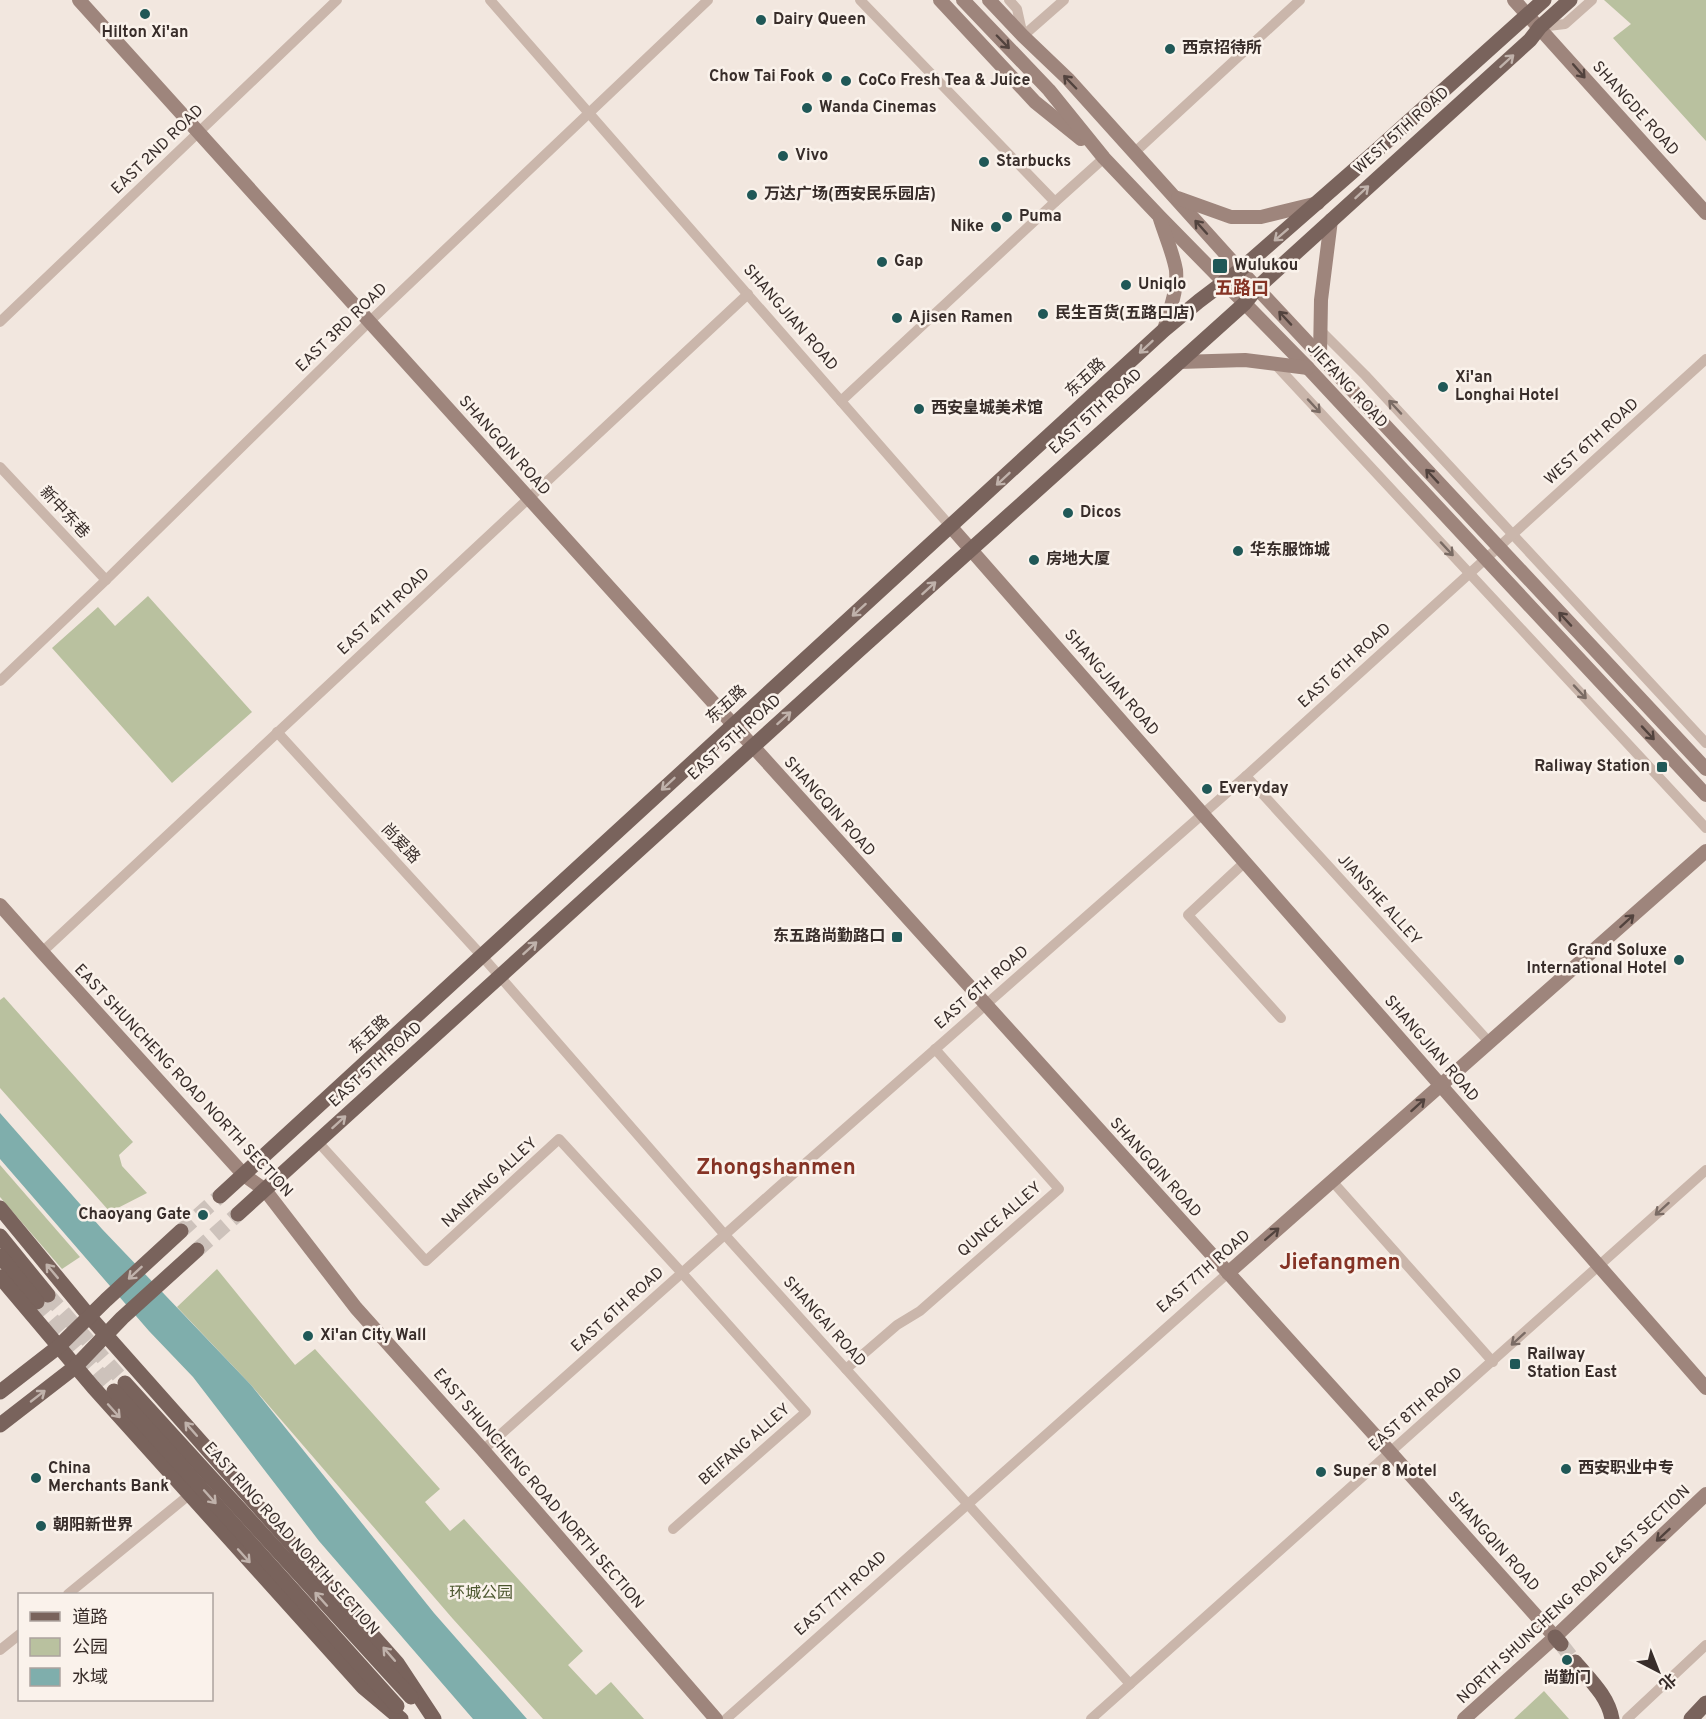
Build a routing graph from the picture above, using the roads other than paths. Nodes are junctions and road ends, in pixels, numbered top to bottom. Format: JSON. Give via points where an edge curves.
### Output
{"nodes":[{"id":1,"x":79,"y":0,"type":"edge"},
{"id":2,"x":337,"y":0,"type":"edge"},
{"id":3,"x":490,"y":0,"type":"edge"},
{"id":4,"x":708,"y":0,"type":"edge"},
{"id":5,"x":860,"y":0,"type":"edge"},
{"id":6,"x":940,"y":0,"type":"edge"},
{"id":7,"x":963,"y":0,"type":"edge"},
{"id":8,"x":989,"y":0,"type":"edge"},
{"id":9,"x":1009,"y":0,"type":"edge"},
{"id":10,"x":1064,"y":0,"type":"edge"},
{"id":11,"x":1300,"y":0,"type":"edge"},
{"id":12,"x":1514,"y":0,"type":"edge"},
{"id":13,"x":1544,"y":0,"type":"edge"},
{"id":14,"x":1570,"y":0,"type":"edge"},
{"id":15,"x":1592,"y":0,"type":"edge"},
{"id":16,"x":1529,"y":7,"type":"edge"},
{"id":17,"x":981,"y":19,"type":"junction"},
{"id":18,"x":1540,"y":27,"type":"junction"},
{"id":19,"x":1023,"y":36,"type":"junction"},
{"id":20,"x":982,"y":45,"type":"junction"},
{"id":21,"x":590,"y":114,"type":"junction"},
{"id":22,"x":198,"y":133,"type":"junction"},
{"id":23,"x":1135,"y":152,"type":"junction"},
{"id":24,"x":1104,"y":158,"type":"junction"},
{"id":25,"x":1175,"y":197,"type":"junction"},
{"id":26,"x":1055,"y":202,"type":"junction"},
{"id":27,"x":1318,"y":203,"type":"junction"},
{"id":28,"x":1706,"y":213,"type":"edge"},
{"id":29,"x":1160,"y":217,"type":"junction"},
{"id":30,"x":1331,"y":220,"type":"junction"},
{"id":31,"x":1240,"y":270,"type":"junction"},
{"id":32,"x":1224,"y":283,"type":"junction"},
{"id":33,"x":1257,"y":288,"type":"junction"},
{"id":34,"x":748,"y":294,"type":"junction"},
{"id":35,"x":1244,"y":304,"type":"junction"},
{"id":36,"x":0,"y":322,"type":"edge"},
{"id":37,"x":369,"y":322,"type":"junction"},
{"id":38,"x":1164,"y":330,"type":"junction"},
{"id":39,"x":1321,"y":331,"type":"junction"},
{"id":40,"x":1320,"y":356,"type":"junction"},
{"id":41,"x":1706,"y":359,"type":"edge"},
{"id":42,"x":1179,"y":362,"type":"junction"},
{"id":43,"x":1274,"y":363,"type":"junction"},
{"id":44,"x":1308,"y":368,"type":"junction"},
{"id":45,"x":841,"y":401,"type":"junction"},
{"id":46,"x":0,"y":467,"type":"edge"},
{"id":47,"x":529,"y":499,"type":"junction"},
{"id":48,"x":951,"y":527,"type":"junction"},
{"id":49,"x":1513,"y":534,"type":"junction"},
{"id":50,"x":1499,"y":547,"type":"junction"},
{"id":51,"x":972,"y":550,"type":"junction"},
{"id":52,"x":1485,"y":560,"type":"junction"},
{"id":53,"x":1470,"y":574,"type":"junction"},
{"id":54,"x":106,"y":580,"type":"junction"},
{"id":55,"x":0,"y":681,"type":"edge"},
{"id":56,"x":733,"y":724,"type":"junction"},
{"id":57,"x":277,"y":732,"type":"junction"},
{"id":58,"x":1706,"y":743,"type":"edge"},
{"id":59,"x":753,"y":747,"type":"junction"},
{"id":60,"x":1706,"y":769,"type":"edge"},
{"id":61,"x":1246,"y":776,"type":"junction"},
{"id":62,"x":1706,"y":795,"type":"edge"},
{"id":63,"x":1203,"y":814,"type":"junction"},
{"id":64,"x":1706,"y":828,"type":"edge"},
{"id":65,"x":1706,"y":851,"type":"edge"},
{"id":66,"x":1245,"y":862,"type":"junction"},
{"id":67,"x":0,"y":904,"type":"edge"},
{"id":68,"x":42,"y":952,"type":"junction"},
{"id":69,"x":482,"y":956,"type":"junction"},
{"id":70,"x":500,"y":976,"type":"junction"},
{"id":71,"x":986,"y":1005,"type":"junction"},
{"id":72,"x":1281,"y":1018,"type":"dead end"},
{"id":73,"x":1490,"y":1043,"type":"junction"},
{"id":74,"x":935,"y":1049,"type":"junction"},
{"id":75,"x":1440,"y":1085,"type":"junction"},
{"id":76,"x":318,"y":1142,"type":"junction"},
{"id":77,"x":1706,"y":1170,"type":"edge"},
{"id":78,"x":244,"y":1175,"type":"junction"},
{"id":79,"x":1332,"y":1181,"type":"junction"},
{"id":80,"x":265,"y":1190,"type":"junction"},
{"id":81,"x":220,"y":1196,"type":"tunnel mouth"},
{"id":82,"x":0,"y":1208,"type":"edge"},
{"id":83,"x":238,"y":1214,"type":"tunnel mouth"},
{"id":84,"x":181,"y":1231,"type":"tunnel mouth"},
{"id":85,"x":725,"y":1234,"type":"junction"},
{"id":86,"x":0,"y":1236,"type":"edge"},
{"id":87,"x":198,"y":1250,"type":"tunnel mouth"},
{"id":88,"x":0,"y":1256,"type":"edge"},
{"id":89,"x":1599,"y":1266,"type":"junction"},
{"id":90,"x":682,"y":1273,"type":"junction"},
{"id":91,"x":1228,"y":1273,"type":"junction"},
{"id":92,"x":0,"y":1277,"type":"edge"},
{"id":93,"x":89,"y":1316,"type":"junction"},
{"id":94,"x":107,"y":1334,"type":"junction"},
{"id":95,"x":58,"y":1347,"type":"junction"},
{"id":96,"x":1493,"y":1362,"type":"junction"},
{"id":97,"x":75,"y":1367,"type":"junction"},
{"id":98,"x":846,"y":1369,"type":"junction"},
{"id":99,"x":1706,"y":1388,"type":"edge"},
{"id":100,"x":0,"y":1392,"type":"edge"},
{"id":101,"x":0,"y":1425,"type":"edge"},
{"id":102,"x":483,"y":1450,"type":"junction"},
{"id":103,"x":1390,"y":1452,"type":"junction"},
{"id":104,"x":1706,"y":1494,"type":"edge"},
{"id":105,"x":189,"y":1495,"type":"junction"},
{"id":106,"x":967,"y":1503,"type":"junction"},
{"id":107,"x":673,"y":1529,"type":"dead end"},
{"id":108,"x":69,"y":1593,"type":"edge"},
{"id":109,"x":18,"y":1636,"type":"edge"},
{"id":110,"x":1558,"y":1640,"type":"junction"},
{"id":111,"x":1706,"y":1645,"type":"edge"},
{"id":112,"x":0,"y":1650,"type":"edge"},
{"id":113,"x":1575,"y":1662,"type":"tunnel mouth"},
{"id":114,"x":1130,"y":1684,"type":"junction"},
{"id":115,"x":363,"y":1687,"type":"junction"},
{"id":116,"x":1706,"y":1703,"type":"edge"},
{"id":117,"x":391,"y":1719,"type":"edge"},
{"id":118,"x":401,"y":1719,"type":"edge"},
{"id":119,"x":409,"y":1719,"type":"edge"},
{"id":120,"x":433,"y":1719,"type":"edge"},
{"id":121,"x":716,"y":1719,"type":"edge"},
{"id":122,"x":726,"y":1719,"type":"edge"},
{"id":123,"x":1091,"y":1719,"type":"edge"},
{"id":124,"x":1464,"y":1719,"type":"edge"},
{"id":125,"x":1612,"y":1719,"type":"edge"},
{"id":126,"x":1627,"y":1719,"type":"edge"},
{"id":127,"x":1691,"y":1719,"type":"edge"}],
"edges":[{"from":1,"to":22,"type":"street","name":"SHANGQIN ROAD"},
{"from":2,"to":22,"type":"street","name":"EAST 2ND ROAD"},
{"from":3,"to":21,"type":"street","name":"SHANGJIAN ROAD"},
{"from":4,"to":21,"type":"street","name":"EAST 3RD ROAD"},
{"from":5,"to":26,"type":"street"},
{"from":6,"to":20,"type":"street"},
{"from":7,"to":17,"type":"street","name":"JIEFANG ROAD"},
{"from":8,"to":19,"type":"street","name":"JIEFANG ROAD"},
{"from":9,"to":19,"type":"street","via":[[1017,9]]},
{"from":10,"to":19,"type":"street"},
{"from":11,"to":23,"type":"street"},
{"from":12,"to":16,"type":"street"},
{"from":13,"to":16,"type":"main road","name":"WEST 5TH ROAD"},
{"from":14,"to":18,"type":"main road","name":"WEST 5TH ROAD"},
{"from":15,"to":18,"type":"street","via":[[1565,24]]},
{"from":16,"to":18,"type":"street","name":"SHANGDE ROAD"},
{"from":16,"to":27,"type":"main road","name":"WEST 5TH ROAD"},
{"from":17,"to":20,"type":"street"},
{"from":17,"to":24,"type":"street","name":"JIEFANG ROAD","one_way":true,"via":[[1049,90]]},
{"from":18,"to":28,"type":"street","name":"SHANGDE ROAD","one_way":true},
{"from":30,"to":18,"type":"main road","name":"WEST 5TH ROAD","one_way":true},
{"from":23,"to":19,"type":"street","name":"JIEFANG ROAD","one_way":true},
{"from":20,"to":24,"type":"street","via":[[1035,102]]},
{"from":21,"to":34,"type":"street","name":"SHANGJIAN ROAD"},
{"from":21,"to":37,"type":"street","name":"EAST 3RD ROAD"},
{"from":22,"to":36,"type":"street","name":"EAST 2ND ROAD"},
{"from":22,"to":37,"type":"street","name":"SHANGQIN ROAD"},
{"from":23,"to":25,"type":"street","name":"JIEFANG ROAD"},
{"from":24,"to":26,"type":"street"},
{"from":24,"to":29,"type":"street","name":"JIEFANG ROAD"},
{"from":25,"to":27,"type":"street","via":[[1231,217],[1261,217]]},
{"from":31,"to":25,"type":"street","name":"JIEFANG ROAD","one_way":true},
{"from":26,"to":45,"type":"street"},
{"from":27,"to":31,"type":"main road","name":"WEST 5TH ROAD","one_way":true},
{"from":29,"to":32,"type":"street","name":"JIEFANG ROAD"},
{"from":29,"to":38,"type":"street","via":[[1176,268],[1175,292]]},
{"from":30,"to":33,"type":"main road","name":"WEST 5TH ROAD"},
{"from":30,"to":39,"type":"street","via":[[1320,300]]},
{"from":31,"to":32,"type":"main road","name":"东五路"},
{"from":31,"to":33,"type":"street","name":"JIEFANG ROAD"},
{"from":32,"to":35,"type":"street","name":"JIEFANG ROAD"},
{"from":32,"to":38,"type":"main road","name":"东五路"},
{"from":33,"to":35,"type":"main road","name":"EAST 5TH ROAD"},
{"from":40,"to":33,"type":"street","name":"JIEFANG ROAD","one_way":true},
{"from":34,"to":45,"type":"street","name":"SHANGJIAN ROAD"},
{"from":34,"to":47,"type":"street","name":"EAST 4TH ROAD"},
{"from":35,"to":42,"type":"main road","name":"EAST 5TH ROAD"},
{"from":35,"to":44,"type":"street","name":"JIEFANG ROAD"},
{"from":37,"to":47,"type":"street","name":"SHANGQIN ROAD"},
{"from":37,"to":54,"type":"street","name":"EAST 3RD ROAD"},
{"from":38,"to":48,"type":"main road","name":"东五路","one_way":true},
{"from":39,"to":40,"type":"street"},
{"from":49,"to":39,"type":"street","one_way":true},
{"from":50,"to":40,"type":"street","name":"JIEFANG ROAD","one_way":true},
{"from":41,"to":49,"type":"street","name":"WEST 6TH ROAD"},
{"from":42,"to":43,"type":"street"},
{"from":42,"to":51,"type":"main road","name":"EAST 5TH ROAD"},
{"from":43,"to":44,"type":"street"},
{"from":43,"to":53,"type":"street","one_way":true},
{"from":44,"to":52,"type":"street","name":"JIEFANG ROAD"},
{"from":45,"to":48,"type":"street","name":"SHANGJIAN ROAD"},
{"from":46,"to":54,"type":"street","name":"新中东巷"},
{"from":47,"to":56,"type":"street","name":"SHANGQIN ROAD"},
{"from":47,"to":57,"type":"street","name":"EAST 4TH ROAD"},
{"from":48,"to":51,"type":"street","name":"SHANGJIAN ROAD"},
{"from":48,"to":56,"type":"main road","name":"东五路","one_way":true},
{"from":49,"to":50,"type":"street","name":"WEST 6TH ROAD"},
{"from":49,"to":58,"type":"street"},
{"from":50,"to":52,"type":"street","name":"EAST 6TH ROAD"},
{"from":60,"to":50,"type":"street","name":"JIEFANG ROAD","one_way":true},
{"from":59,"to":51,"type":"main road","name":"EAST 5TH ROAD","one_way":true},
{"from":51,"to":63,"type":"street","name":"SHANGJIAN ROAD"},
{"from":52,"to":53,"type":"street","name":"EAST 6TH ROAD"},
{"from":52,"to":62,"type":"street","name":"JIEFANG ROAD","one_way":true},
{"from":53,"to":61,"type":"street","name":"EAST 6TH ROAD"},
{"from":53,"to":64,"type":"street","one_way":true},
{"from":54,"to":55,"type":"street","name":"EAST 3RD ROAD"},
{"from":56,"to":59,"type":"street","name":"SHANGQIN ROAD"},
{"from":56,"to":69,"type":"main road","name":"东五路","one_way":true},
{"from":57,"to":68,"type":"street","name":"EAST 4TH ROAD"},
{"from":57,"to":69,"type":"street","name":"尚爱路"},
{"from":70,"to":59,"type":"main road","name":"EAST 5TH ROAD","one_way":true},
{"from":59,"to":71,"type":"street","name":"SHANGQIN ROAD"},
{"from":61,"to":63,"type":"street","name":"EAST 6TH ROAD"},
{"from":61,"to":73,"type":"street","name":"JIANSHE ALLEY"},
{"from":63,"to":66,"type":"street","name":"SHANGJIAN ROAD"},
{"from":63,"to":71,"type":"street","name":"EAST 6TH ROAD"},
{"from":73,"to":65,"type":"street","name":"EAST 7TH ROAD","one_way":true},
{"from":66,"to":72,"type":"street","via":[[1188,915]]},
{"from":66,"to":75,"type":"street","name":"SHANGJIAN ROAD"},
{"from":67,"to":68,"type":"street","name":"EAST SHUNCHENG ROAD NORTH SECTION"},
{"from":68,"to":78,"type":"street","name":"EAST SHUNCHENG ROAD NORTH SECTION"},
{"from":69,"to":70,"type":"street","name":"尚爱路"},
{"from":69,"to":78,"type":"main road","name":"东五路"},
{"from":76,"to":70,"type":"main road","name":"EAST 5TH ROAD","one_way":true},
{"from":70,"to":85,"type":"street","name":"SHANGAI ROAD"},
{"from":71,"to":74,"type":"street","name":"EAST 6TH ROAD"},
{"from":71,"to":91,"type":"street","name":"SHANGQIN ROAD"},
{"from":73,"to":75,"type":"street","name":"EAST 7TH ROAD"},
{"from":74,"to":85,"type":"street","name":"EAST 6TH ROAD"},
{"from":74,"to":98,"type":"street","name":"QUNCE ALLEY","via":[[1059,1189],[920,1311],[897,1325]]},
{"from":79,"to":75,"type":"street","name":"EAST 7TH ROAD","one_way":true},
{"from":75,"to":89,"type":"street","name":"SHANGJIAN ROAD"},
{"from":76,"to":80,"type":"main road","name":"EAST 5TH ROAD"},
{"from":76,"to":90,"type":"street","name":"NANFANG ALLEY","via":[[426,1262],[559,1139]]},
{"from":77,"to":89,"type":"street","name":"EAST 8TH ROAD","one_way":true},
{"from":78,"to":80,"type":"street","name":"EAST SHUNCHENG ROAD NORTH SECTION"},
{"from":78,"to":81,"type":"main road"},
{"from":91,"to":79,"type":"street","name":"EAST 7TH ROAD","one_way":true},
{"from":79,"to":96,"type":"street"},
{"from":80,"to":83,"type":"main road","name":"EAST 5TH ROAD"},
{"from":80,"to":102,"type":"street","name":"EAST SHUNCHENG ROAD NORTH SECTION","via":[[356,1308]]},
{"from":93,"to":82,"type":"main road","one_way":true},
{"from":84,"to":93,"type":"main road","one_way":true},
{"from":85,"to":90,"type":"street","name":"EAST 6TH ROAD"},
{"from":85,"to":98,"type":"street","name":"SHANGAI ROAD"},
{"from":86,"to":88,"type":"main road","via":[[42,1298]]},
{"from":87,"to":94,"type":"main road"},
{"from":89,"to":96,"type":"street","name":"EAST 8TH ROAD","one_way":true},
{"from":89,"to":99,"type":"street","name":"SHANGJIAN ROAD"},
{"from":90,"to":102,"type":"street","name":"EAST 6TH ROAD"},
{"from":90,"to":107,"type":"street","name":"BEIFANG ALLEY","via":[[806,1412]]},
{"from":91,"to":103,"type":"street","name":"SHANGQIN ROAD"},
{"from":91,"to":106,"type":"street","name":"EAST 7TH ROAD"},
{"from":92,"to":95,"type":"main road"},
{"from":93,"to":94,"type":"main road"},
{"from":93,"to":95,"type":"main road"},
{"from":94,"to":97,"type":"main road"},
{"from":120,"to":94,"type":"main road","one_way":true,"via":[[397,1663]]},
{"from":95,"to":97,"type":"main road"},
{"from":95,"to":100,"type":"main road"},
{"from":96,"to":103,"type":"street","name":"EAST 8TH ROAD"},
{"from":101,"to":97,"type":"main road","one_way":true},
{"from":97,"to":105,"type":"main road","one_way":true},
{"from":98,"to":106,"type":"street","name":"SHANGAI ROAD"},
{"from":102,"to":121,"type":"street","name":"EAST SHUNCHENG ROAD NORTH SECTION"},
{"from":103,"to":110,"type":"street","name":"SHANGQIN ROAD"},
{"from":103,"to":114,"type":"street","name":"EAST 8TH ROAD"},
{"from":104,"to":110,"type":"street","name":"NORTH SHUNCHENG ROAD EAST SECTION","one_way":true},
{"from":105,"to":108,"type":"street"},
{"from":105,"to":115,"type":"main road","one_way":true},
{"from":106,"to":114,"type":"street","name":"SHANGAI ROAD"},
{"from":106,"to":122,"type":"street","name":"EAST 7TH ROAD"},
{"from":109,"to":112,"type":"street"},
{"from":110,"to":124,"type":"street","name":"NORTH SHUNCHENG ROAD EAST SECTION"},
{"from":111,"to":126,"type":"street"},
{"from":113,"to":125,"type":"main road","via":[[1610,1707]]},
{"from":114,"to":123,"type":"street","name":"EAST 8TH ROAD"},
{"from":115,"to":117,"type":"street"},
{"from":115,"to":118,"type":"main road"},
{"from":116,"to":127,"type":"main road"},
{"from":120,"to":119,"type":"main road","name":"EAST RING ROAD NORTH SECTION","one_way":true,"via":[[119,1387]]}]}
